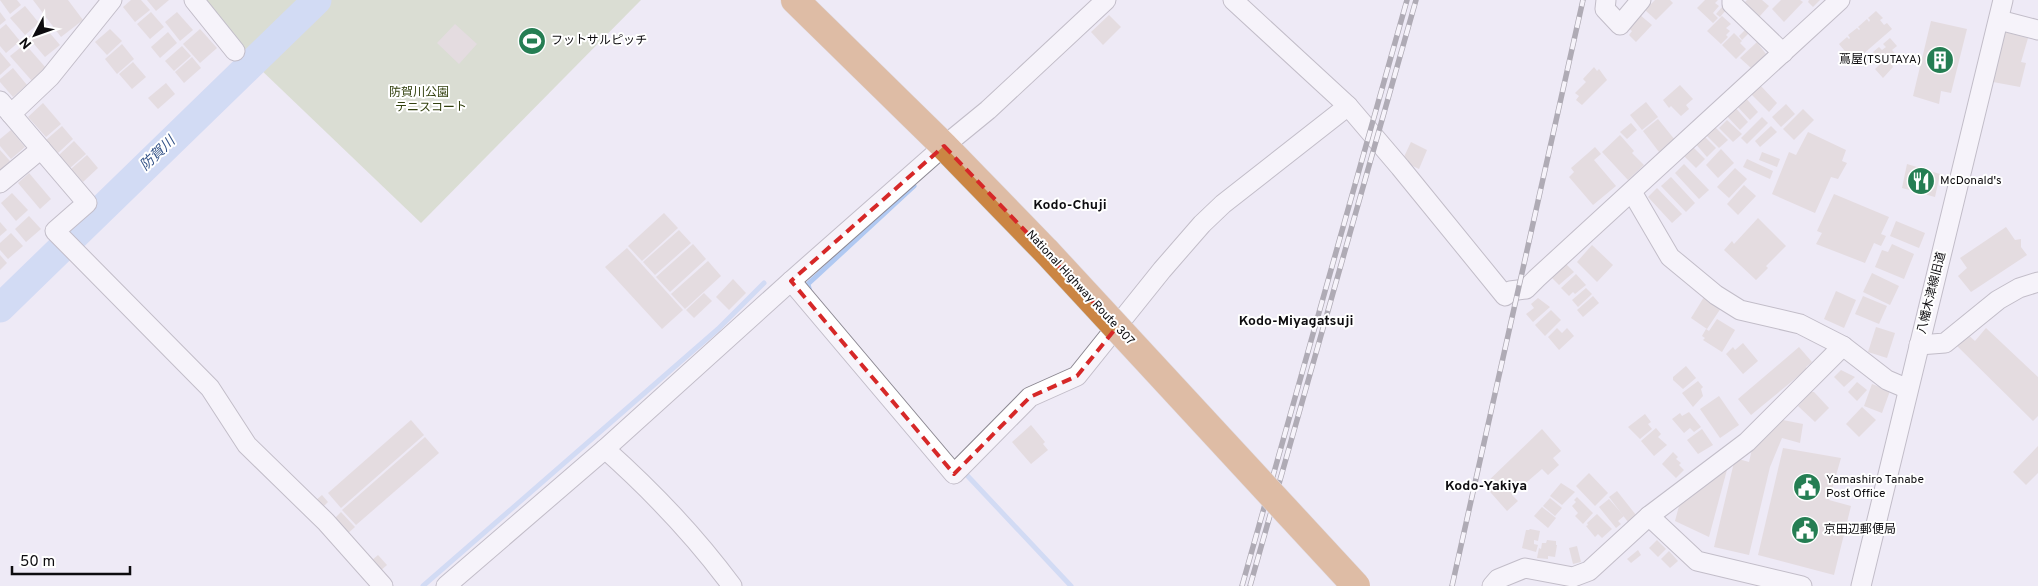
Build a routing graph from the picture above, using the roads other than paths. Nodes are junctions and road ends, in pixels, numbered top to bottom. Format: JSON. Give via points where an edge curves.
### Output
{"nodes":[{"id":1,"x":112,"y":0,"type":"edge"},
{"id":2,"x":194,"y":0,"type":"edge"},
{"id":3,"x":795,"y":0,"type":"edge"},
{"id":4,"x":1106,"y":0,"type":"edge"},
{"id":5,"x":1233,"y":0,"type":"edge"},
{"id":6,"x":1606,"y":0,"type":"edge"},
{"id":7,"x":1641,"y":0,"type":"edge"},
{"id":8,"x":1732,"y":0,"type":"edge"},
{"id":9,"x":1840,"y":0,"type":"edge"},
{"id":10,"x":2003,"y":0,"type":"edge"},
{"id":11,"x":1998,"y":20,"type":"junction"},
{"id":12,"x":2038,"y":30,"type":"edge"},
{"id":13,"x":235,"y":51,"type":"dead end"},
{"id":14,"x":1783,"y":53,"type":"junction"},
{"id":15,"x":1348,"y":106,"type":"junction"},
{"id":16,"x":5,"y":107,"type":"edge"},
{"id":17,"x":944,"y":146,"type":"junction"},
{"id":18,"x":41,"y":149,"type":"junction"},
{"id":19,"x":0,"y":183,"type":"edge"},
{"id":20,"x":1632,"y":192,"type":"junction"},
{"id":21,"x":791,"y":281,"type":"junction"},
{"id":22,"x":2038,"y":282,"type":"edge"},
{"id":23,"x":1919,"y":345,"type":"junction"},
{"id":24,"x":1843,"y":346,"type":"junction"},
{"id":25,"x":1908,"y":389,"type":"junction"},
{"id":26,"x":605,"y":449,"type":"junction"},
{"id":27,"x":1649,"y":516,"type":"junction"},
{"id":28,"x":383,"y":586,"type":"edge"},
{"id":29,"x":446,"y":586,"type":"edge"},
{"id":30,"x":732,"y":586,"type":"edge"},
{"id":31,"x":1356,"y":586,"type":"edge"},
{"id":32,"x":1492,"y":586,"type":"edge"},
{"id":33,"x":1802,"y":586,"type":"edge"},
{"id":34,"x":1861,"y":586,"type":"edge"}],
"edges":[{"from":1,"to":16,"type":"street","via":[[50,77]]},
{"from":2,"to":13,"type":"street"},
{"from":3,"to":17,"type":"highway","name":"National Highway Route 307"},
{"from":4,"to":17,"type":"street","via":[[988,110]]},
{"from":5,"to":15,"type":"street"},
{"from":6,"to":7,"type":"street","via":[[1604,9],[1620,25]]},
{"from":8,"to":14,"type":"street","via":[[1732,4]]},
{"from":9,"to":14,"type":"street"},
{"from":10,"to":11,"type":"street","name":"八幡木津線旧道"},
{"from":11,"to":12,"type":"street"},
{"from":11,"to":23,"type":"street","name":"八幡木津線旧道"},
{"from":14,"to":20,"type":"street"},
{"from":15,"to":20,"type":"street","via":[[1504,296],[1510,291],[1526,289]]},
{"from":15,"to":21,"type":"street","via":[[1209,217],[1077,376],[1030,397],[954,474]]},
{"from":16,"to":18,"type":"street"},
{"from":17,"to":21,"type":"street"},
{"from":17,"to":31,"type":"highway","name":"National Highway Route 307","bridge":true,"via":[[1047,252]]},
{"from":18,"to":19,"type":"street"},
{"from":18,"to":28,"type":"street","via":[[87,203],[55,231],[210,388],[248,445],[326,522]]},
{"from":20,"to":24,"type":"street","via":[[1670,257],[1716,295],[1740,310],[1800,324]]},
{"from":21,"to":26,"type":"street"},
{"from":22,"to":23,"type":"street","via":[[1998,300],[1945,343]]},
{"from":23,"to":25,"type":"street","name":"八幡木津線旧道"},
{"from":24,"to":25,"type":"street","via":[[1887,380]]},
{"from":24,"to":27,"type":"street","via":[[1747,442]]},
{"from":25,"to":34,"type":"street","name":"八幡木津線旧道"},
{"from":26,"to":29,"type":"street"},
{"from":26,"to":30,"type":"street","via":[[706,551]]},
{"from":27,"to":32,"type":"street","via":[[1589,571],[1573,577],[1525,568],[1498,579]]},
{"from":27,"to":33,"type":"street","via":[[1698,561]]}]}
